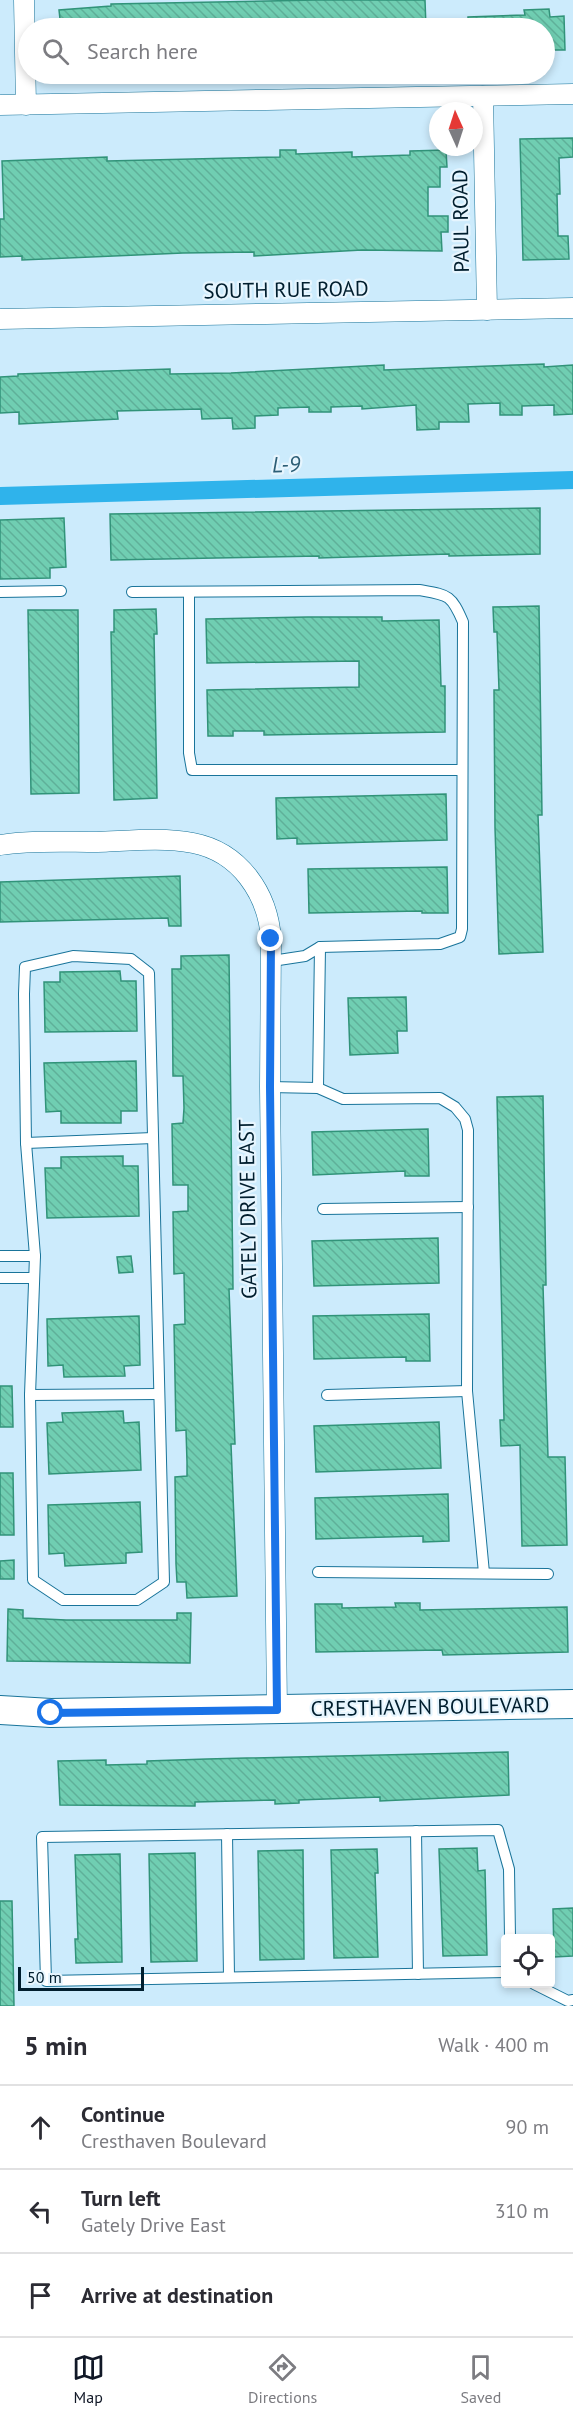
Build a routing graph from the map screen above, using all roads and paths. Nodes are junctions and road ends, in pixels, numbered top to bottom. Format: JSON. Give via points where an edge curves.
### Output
{"nodes":[{"id":1,"x":24,"y":0,"type":"edge"},
{"id":2,"x":24,"y":18,"type":"edge"},
{"id":3,"x":26,"y":84,"type":"edge"},
{"id":4,"x":573,"y":94,"type":"edge"},
{"id":5,"x":483,"y":96,"type":"junction"},
{"id":6,"x":0,"y":105,"type":"edge"},
{"id":7,"x":26,"y":105,"type":"junction"},
{"id":8,"x":573,"y":308,"type":"edge"},
{"id":9,"x":487,"y":310,"type":"junction"},
{"id":10,"x":0,"y":319,"type":"edge"},
{"id":11,"x":61,"y":591,"type":"dead end"},
{"id":12,"x":0,"y":592,"type":"edge"},
{"id":13,"x":132,"y":592,"type":"dead end"},
{"id":14,"x":189,"y":592,"type":"junction"},
{"id":15,"x":462,"y":770,"type":"junction"},
{"id":16,"x":0,"y":845,"type":"edge"},
{"id":17,"x":320,"y":947,"type":"junction"},
{"id":18,"x":272,"y":961,"type":"junction"},
{"id":19,"x":270,"y":1087,"type":"junction"},
{"id":20,"x":318,"y":1088,"type":"junction"},
{"id":21,"x":153,"y":1138,"type":"junction"},
{"id":22,"x":26,"y":1143,"type":"junction"},
{"id":23,"x":468,"y":1207,"type":"junction"},
{"id":24,"x":323,"y":1209,"type":"dead end"},
{"id":25,"x":0,"y":1256,"type":"edge"},
{"id":26,"x":34,"y":1256,"type":"junction"},
{"id":27,"x":0,"y":1278,"type":"edge"},
{"id":28,"x":34,"y":1278,"type":"junction"},
{"id":29,"x":467,"y":1391,"type":"junction"},
{"id":30,"x":159,"y":1394,"type":"junction"},
{"id":31,"x":30,"y":1395,"type":"junction"},
{"id":32,"x":327,"y":1395,"type":"dead end"},
{"id":33,"x":318,"y":1572,"type":"dead end"},
{"id":34,"x":484,"y":1573,"type":"junction"},
{"id":35,"x":548,"y":1574,"type":"dead end"},
{"id":36,"x":573,"y":1704,"type":"edge"},
{"id":37,"x":0,"y":1710,"type":"edge"},
{"id":38,"x":277,"y":1710,"type":"junction"},
{"id":39,"x":416,"y":1831,"type":"junction"},
{"id":40,"x":227,"y":1834,"type":"junction"},
{"id":41,"x":510,"y":1934,"type":"edge"},
{"id":42,"x":501,"y":1972,"type":"edge"},
{"id":43,"x":418,"y":1974,"type":"junction"},
{"id":44,"x":229,"y":1977,"type":"junction"},
{"id":45,"x":543,"y":1988,"type":"edge"},
{"id":46,"x":570,"y":2002,"type":"edge"}],
"edges":[{"from":1,"to":2,"type":"street"},
{"from":3,"to":7,"type":"street"},
{"from":4,"to":5,"type":"street"},
{"from":5,"to":7,"type":"street"},
{"from":5,"to":9,"type":"street","name":"PAUL ROAD"},
{"from":6,"to":7,"type":"street"},
{"from":8,"to":9,"type":"street","name":"SOUTH RUE ROAD"},
{"from":9,"to":10,"type":"street","name":"SOUTH RUE ROAD"},
{"from":11,"to":12,"type":"lane"},
{"from":13,"to":14,"type":"lane"},
{"from":14,"to":15,"type":"lane","via":[[419,590],[446,594],[463,622]]},
{"from":14,"to":15,"type":"lane","via":[[192,770]]},
{"from":15,"to":17,"type":"lane","via":[[460,937],[440,944]]},
{"from":16,"to":18,"type":"street","name":"GATELY DRIVE EAST","via":[[170,840],[215,850],[236,863],[264,903],[271,927]]},
{"from":17,"to":18,"type":"lane","via":[[305,956]]},
{"from":17,"to":20,"type":"lane"},
{"from":18,"to":19,"type":"street","name":"GATELY DRIVE EAST"},
{"from":19,"to":20,"type":"lane"},
{"from":19,"to":38,"type":"street","name":"GATELY DRIVE EAST"},
{"from":20,"to":23,"type":"lane","via":[[342,1099],[440,1098],[455,1107],[468,1130]]},
{"from":21,"to":22,"type":"lane"},
{"from":21,"to":22,"type":"lane","via":[[149,972],[131,959],[72,956],[25,967]]},
{"from":21,"to":30,"type":"lane"},
{"from":22,"to":26,"type":"lane"},
{"from":23,"to":24,"type":"lane"},
{"from":23,"to":29,"type":"lane"},
{"from":25,"to":26,"type":"lane"},
{"from":26,"to":28,"type":"lane"},
{"from":27,"to":28,"type":"lane"},
{"from":28,"to":31,"type":"lane"},
{"from":29,"to":32,"type":"lane"},
{"from":29,"to":34,"type":"lane"},
{"from":30,"to":31,"type":"lane"},
{"from":30,"to":31,"type":"lane","via":[[164,1582],[137,1600],[63,1600],[33,1580]]},
{"from":33,"to":34,"type":"lane"},
{"from":34,"to":35,"type":"lane"},
{"from":36,"to":38,"type":"street","name":"CRESTHAVEN BOULEVARD"},
{"from":37,"to":38,"type":"street","name":"CRESTHAVEN BOULEVARD"},
{"from":39,"to":40,"type":"lane"},
{"from":39,"to":41,"type":"lane","via":[[498,1830],[509,1869]]},
{"from":39,"to":43,"type":"lane"},
{"from":40,"to":44,"type":"lane"},
{"from":40,"to":44,"type":"lane","via":[[42,1837],[46,1981]]},
{"from":42,"to":43,"type":"lane"},
{"from":43,"to":44,"type":"lane"},
{"from":45,"to":46,"type":"lane"}]}
